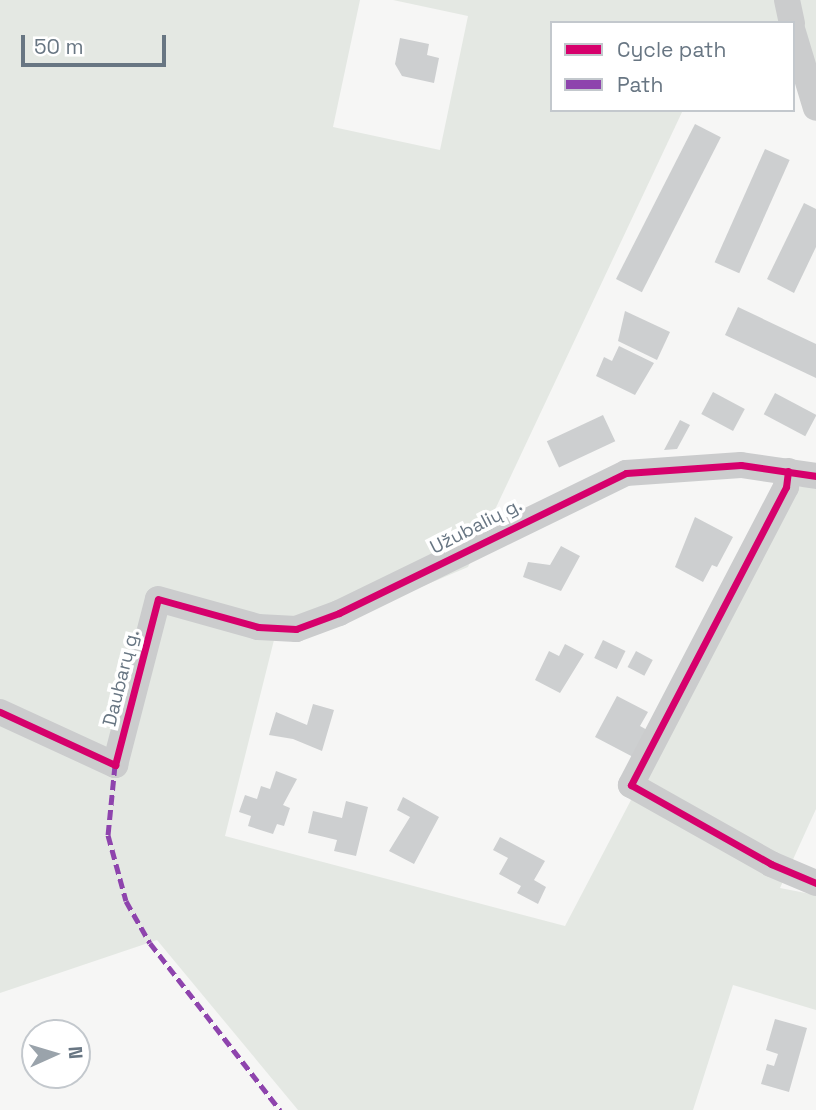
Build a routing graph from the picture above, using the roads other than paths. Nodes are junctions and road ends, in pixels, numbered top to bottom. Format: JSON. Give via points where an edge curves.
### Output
{"nodes":[{"id":1,"x":787,"y":0,"type":"edge"},
{"id":2,"x":792,"y":21,"type":"edge"},
{"id":3,"x":795,"y":39,"type":"edge"},
{"id":4,"x":816,"y":108,"type":"edge"},
{"id":5,"x":788,"y":471,"type":"junction"},
{"id":6,"x":816,"y":476,"type":"edge"},
{"id":7,"x":158,"y":599,"type":"joint"},
{"id":8,"x":0,"y":712,"type":"edge"},
{"id":9,"x":816,"y":883,"type":"edge"}],
"edges":[{"from":1,"to":2,"type":"street"},
{"from":3,"to":4,"type":"street"},
{"from":5,"to":6,"type":"street","name":"Užubalių g."},
{"from":5,"to":7,"type":"street","name":"Užubalių g.","via":[[741,465],[626,473],[339,613],[296,629],[258,627]]},
{"from":5,"to":9,"type":"street","via":[[786,487],[631,785],[771,864]]},
{"from":7,"to":8,"type":"street","name":"Daubarų g.","via":[[115,765]]}]}
